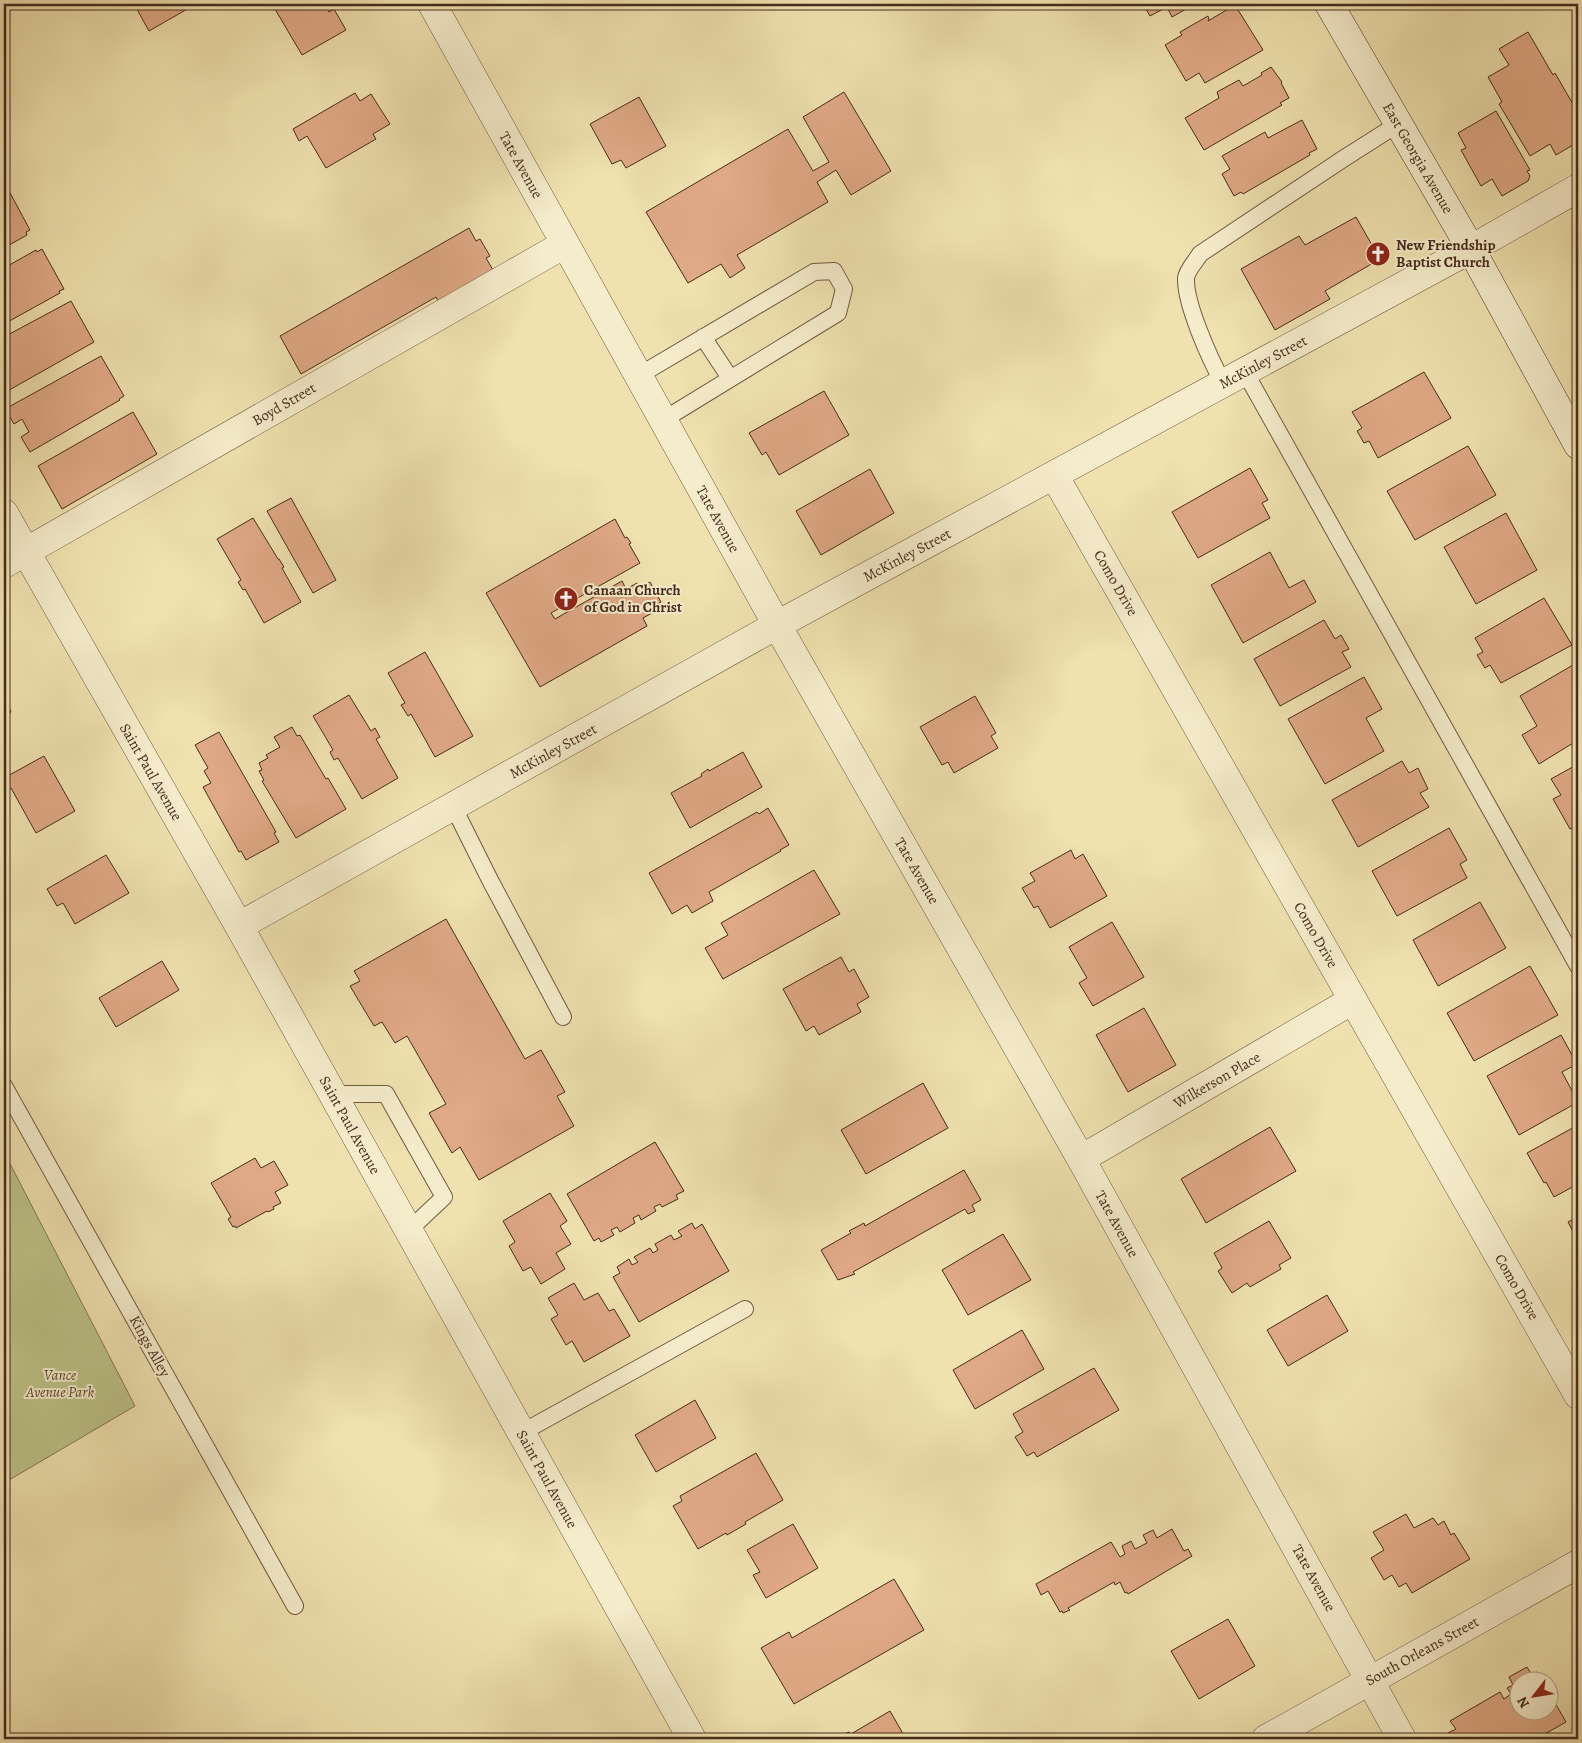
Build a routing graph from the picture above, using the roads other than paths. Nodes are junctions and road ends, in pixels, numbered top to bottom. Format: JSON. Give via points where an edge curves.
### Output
{"nodes":[{"id":1,"x":432,"y":4,"type":"edge"},
{"id":2,"x":1329,"y":4,"type":"edge"},
{"id":3,"x":1398,"y":124,"type":"junction"},
{"id":4,"x":1578,"y":188,"type":"edge"},
{"id":5,"x":565,"y":244,"type":"junction"},
{"id":6,"x":1471,"y":249,"type":"junction"},
{"id":7,"x":703,"y":337,"type":"junction"},
{"id":8,"x":638,"y":376,"type":"junction"},
{"id":9,"x":730,"y":378,"type":"junction"},
{"id":10,"x":1234,"y":378,"type":"junction"},
{"id":11,"x":663,"y":420,"type":"junction"},
{"id":12,"x":1578,"y":445,"type":"edge"},
{"id":13,"x":1054,"y":475,"type":"junction"},
{"id":14,"x":4,"y":512,"type":"edge"},
{"id":15,"x":15,"y":558,"type":"edge"},
{"id":16,"x":777,"y":625,"type":"junction"},
{"id":17,"x":453,"y":806,"type":"junction"},
{"id":18,"x":238,"y":926,"type":"junction"},
{"id":19,"x":1578,"y":966,"type":"edge"},
{"id":20,"x":1353,"y":1000,"type":"junction"},
{"id":21,"x":563,"y":1017,"type":"dead end"},
{"id":22,"x":4,"y":1086,"type":"edge"},
{"id":23,"x":332,"y":1094,"type":"junction"},
{"id":24,"x":1081,"y":1160,"type":"junction"},
{"id":25,"x":408,"y":1230,"type":"junction"},
{"id":26,"x":745,"y":1309,"type":"dead end"},
{"id":27,"x":1578,"y":1395,"type":"edge"},
{"id":28,"x":522,"y":1433,"type":"junction"},
{"id":29,"x":1578,"y":1564,"type":"edge"},
{"id":30,"x":295,"y":1606,"type":"dead end"},
{"id":31,"x":1370,"y":1680,"type":"junction"},
{"id":32,"x":692,"y":1739,"type":"edge"},
{"id":33,"x":1266,"y":1739,"type":"edge"},
{"id":34,"x":1402,"y":1739,"type":"edge"}],
"edges":[{"from":1,"to":5,"type":"street","name":"Tate Avenue"},
{"from":2,"to":3,"type":"street","name":"East Georgia Avenue"},
{"from":3,"to":6,"type":"street","name":"East Georgia Avenue"},
{"from":3,"to":10,"type":"lane","via":[[1200,254],[1186,276],[1190,304],[1212,363]]},
{"from":4,"to":6,"type":"street","name":"McKinley Street"},
{"from":5,"to":8,"type":"street","name":"Tate Avenue"},
{"from":5,"to":15,"type":"street","name":"Boyd Street"},
{"from":6,"to":10,"type":"street","name":"McKinley Street"},
{"from":6,"to":12,"type":"street","name":"East Georgia Avenue"},
{"from":7,"to":8,"type":"lane"},
{"from":7,"to":9,"type":"lane"},
{"from":7,"to":9,"type":"lane","via":[[814,272],[834,271],[844,289],[838,312]]},
{"from":8,"to":11,"type":"street","name":"Tate Avenue"},
{"from":9,"to":11,"type":"lane"},
{"from":10,"to":13,"type":"street","name":"McKinley Street"},
{"from":10,"to":19,"type":"lane"},
{"from":11,"to":16,"type":"street","name":"Tate Avenue"},
{"from":13,"to":16,"type":"street","name":"McKinley Street"},
{"from":13,"to":20,"type":"street","name":"Como Drive"},
{"from":14,"to":15,"type":"street","name":"Saint Paul Avenue"},
{"from":15,"to":18,"type":"street","name":"Saint Paul Avenue"},
{"from":16,"to":17,"type":"street","name":"McKinley Street"},
{"from":16,"to":24,"type":"street","name":"Tate Avenue"},
{"from":17,"to":18,"type":"street","name":"McKinley Street"},
{"from":17,"to":21,"type":"lane"},
{"from":18,"to":23,"type":"street","name":"Saint Paul Avenue"},
{"from":20,"to":24,"type":"street","name":"Wilkerson Place"},
{"from":20,"to":27,"type":"street","name":"Como Drive"},
{"from":22,"to":30,"type":"lane","name":"Kings Alley"},
{"from":23,"to":25,"type":"street","name":"Saint Paul Avenue"},
{"from":23,"to":25,"type":"lane","via":[[386,1094],[444,1197]]},
{"from":24,"to":31,"type":"street","name":"Tate Avenue"},
{"from":25,"to":28,"type":"street","name":"Saint Paul Avenue"},
{"from":26,"to":28,"type":"lane"},
{"from":28,"to":32,"type":"street","name":"Saint Paul Avenue"},
{"from":29,"to":31,"type":"street","name":"South Orleans Street"},
{"from":31,"to":33,"type":"street","name":"South Orleans Street"},
{"from":31,"to":34,"type":"street","name":"Tate Avenue"}]}
